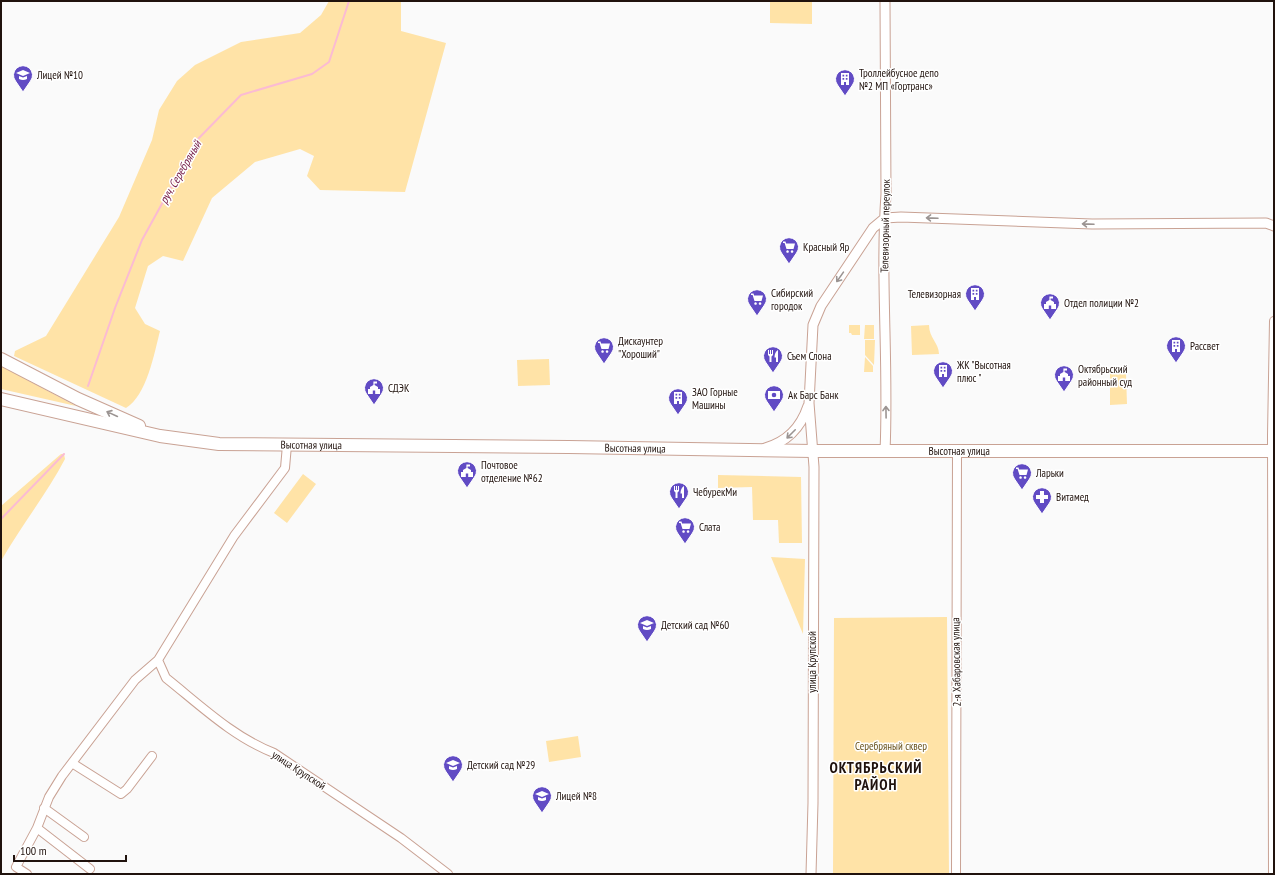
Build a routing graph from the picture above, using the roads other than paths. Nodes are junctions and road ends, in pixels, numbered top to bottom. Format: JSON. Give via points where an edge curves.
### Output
{"nodes":[{"id":1,"x":885,"y":1,"type":"edge"},
{"id":2,"x":884,"y":218,"type":"junction"},
{"id":3,"x":1274,"y":226,"type":"edge"},
{"id":4,"x":1274,"y":322,"type":"edge"},
{"id":5,"x":1,"y":359,"type":"edge"},
{"id":6,"x":1,"y":399,"type":"edge"},
{"id":7,"x":809,"y":403,"type":"junction"},
{"id":8,"x":160,"y":436,"type":"junction"},
{"id":9,"x":287,"y":445,"type":"junction"},
{"id":10,"x":758,"y":450,"type":"junction"},
{"id":11,"x":813,"y":451,"type":"junction"},
{"id":12,"x":885,"y":451,"type":"junction"},
{"id":13,"x":956,"y":451,"type":"junction"},
{"id":14,"x":1273,"y":451,"type":"edge"},
{"id":15,"x":158,"y":660,"type":"junction"},
{"id":16,"x":152,"y":756,"type":"dead end"},
{"id":17,"x":72,"y":763,"type":"junction"},
{"id":18,"x":44,"y":808,"type":"junction"},
{"id":19,"x":37,"y":828,"type":"junction"},
{"id":20,"x":84,"y":837,"type":"dead end"},
{"id":21,"x":90,"y":869,"type":"dead end"},
{"id":22,"x":26,"y":874,"type":"edge"},
{"id":23,"x":448,"y":874,"type":"edge"},
{"id":24,"x":811,"y":874,"type":"edge"},
{"id":25,"x":956,"y":874,"type":"edge"},
{"id":26,"x":1273,"y":874,"type":"edge"}],
"edges":[{"from":1,"to":2,"type":"street","name":"Телевизорный переулок"},
{"from":3,"to":2,"type":"street","one_way":true},
{"from":2,"to":7,"type":"street","one_way":true,"via":[[873,228],[835,283],[813,325]]},
{"from":12,"to":2,"type":"street","name":"Телевизорный переулок","one_way":true},
{"from":4,"to":14,"type":"street"},
{"from":8,"to":5,"type":"main road","one_way":true,"via":[[78,399]]},
{"from":6,"to":8,"type":"main road","name":"Высотная улица"},
{"from":7,"to":10,"type":"street","one_way":true,"via":[[802,422],[786,439]]},
{"from":7,"to":11,"type":"street","name":"улица Крупской"},
{"from":8,"to":9,"type":"main road","name":"Высотная улица","via":[[219,444]]},
{"from":9,"to":10,"type":"main road","name":"Высотная улица"},
{"from":9,"to":15,"type":"street","via":[[285,468],[234,536]]},
{"from":10,"to":11,"type":"main road","name":"Высотная улица"},
{"from":11,"to":12,"type":"main road","name":"Высотная улица"},
{"from":11,"to":24,"type":"street","name":"улица Крупской"},
{"from":12,"to":13,"type":"main road","name":"Высотная улица"},
{"from":13,"to":14,"type":"main road","name":"Высотная улица"},
{"from":13,"to":25,"type":"street","name":"2-я Хабаровская улица"},
{"from":14,"to":26,"type":"street"},
{"from":15,"to":17,"type":"street","via":[[135,680]]},
{"from":15,"to":23,"type":"street","name":"улица Крупской","via":[[166,678],[234,731],[274,753],[401,838]]},
{"from":16,"to":17,"type":"street","via":[[121,794]]},
{"from":17,"to":18,"type":"street"},
{"from":18,"to":19,"type":"street"},
{"from":18,"to":20,"type":"street"},
{"from":19,"to":21,"type":"street"},
{"from":19,"to":22,"type":"street","via":[[16,867]]}]}
